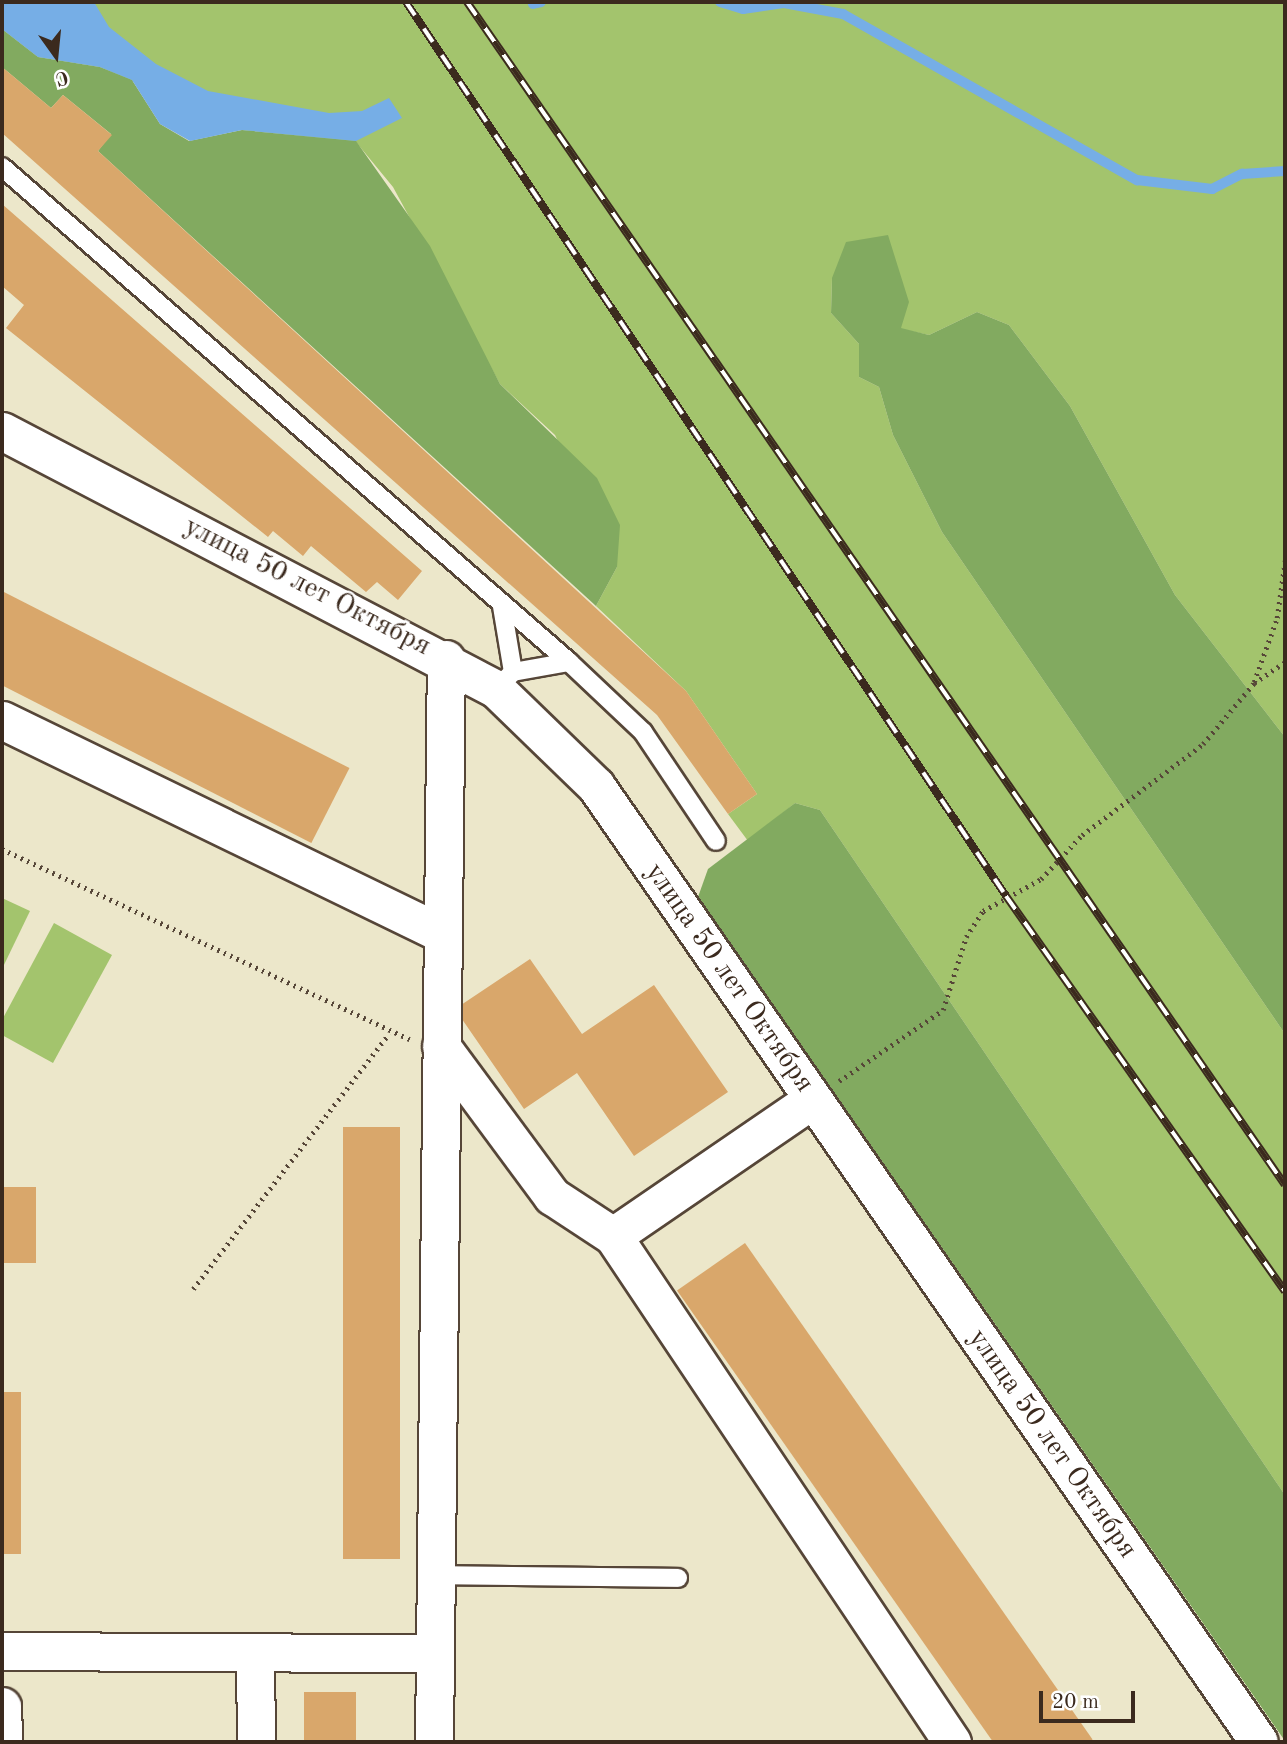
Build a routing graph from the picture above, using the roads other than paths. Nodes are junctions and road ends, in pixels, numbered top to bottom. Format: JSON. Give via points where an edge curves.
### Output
{"nodes":[{"id":1,"x":2,"y":167,"type":"edge"},
{"id":2,"x":2,"y":431,"type":"edge"},
{"id":3,"x":502,"y":606,"type":"junction"},
{"id":4,"x":446,"y":659,"type":"junction"},
{"id":5,"x":569,"y":662,"type":"junction"},
{"id":6,"x":505,"y":680,"type":"junction"},
{"id":7,"x":2,"y":720,"type":"edge"},
{"id":8,"x":716,"y":841,"type":"dead end"},
{"id":9,"x":442,"y":934,"type":"junction"},
{"id":10,"x":440,"y":1046,"type":"junction"},
{"id":11,"x":813,"y":1099,"type":"junction"},
{"id":12,"x":613,"y":1236,"type":"junction"},
{"id":13,"x":434,"y":1575,"type":"junction"},
{"id":14,"x":678,"y":1578,"type":"dead end"},
{"id":15,"x":2,"y":1651,"type":"edge"},
{"id":16,"x":255,"y":1651,"type":"junction"},
{"id":17,"x":433,"y":1653,"type":"junction"},
{"id":18,"x":2,"y":1706,"type":"edge"},
{"id":19,"x":3,"y":1742,"type":"edge"},
{"id":20,"x":256,"y":1742,"type":"edge"},
{"id":21,"x":434,"y":1742,"type":"edge"},
{"id":22,"x":952,"y":1742,"type":"edge"},
{"id":23,"x":1259,"y":1742,"type":"edge"}],
"edges":[{"from":1,"to":3,"type":"lane"},
{"from":2,"to":4,"type":"street","name":"улица 50 лет Октября"},
{"from":3,"to":5,"type":"lane"},
{"from":3,"to":6,"type":"lane"},
{"from":4,"to":6,"type":"street","name":"улица 50 лет Октября"},
{"from":4,"to":9,"type":"street"},
{"from":5,"to":6,"type":"lane"},
{"from":5,"to":8,"type":"lane","via":[[643,732]]},
{"from":6,"to":11,"type":"street","name":"улица 50 лет Октября","via":[[596,786]]},
{"from":7,"to":9,"type":"street"},
{"from":9,"to":10,"type":"street"},
{"from":10,"to":12,"type":"street","via":[[552,1196]]},
{"from":10,"to":13,"type":"street"},
{"from":11,"to":12,"type":"street"},
{"from":11,"to":23,"type":"street","name":"улица 50 лет Октября"},
{"from":12,"to":22,"type":"street"},
{"from":13,"to":14,"type":"lane"},
{"from":13,"to":17,"type":"street"},
{"from":15,"to":16,"type":"street"},
{"from":16,"to":17,"type":"street"},
{"from":16,"to":20,"type":"street"},
{"from":17,"to":21,"type":"street"},
{"from":18,"to":19,"type":"street"}]}
